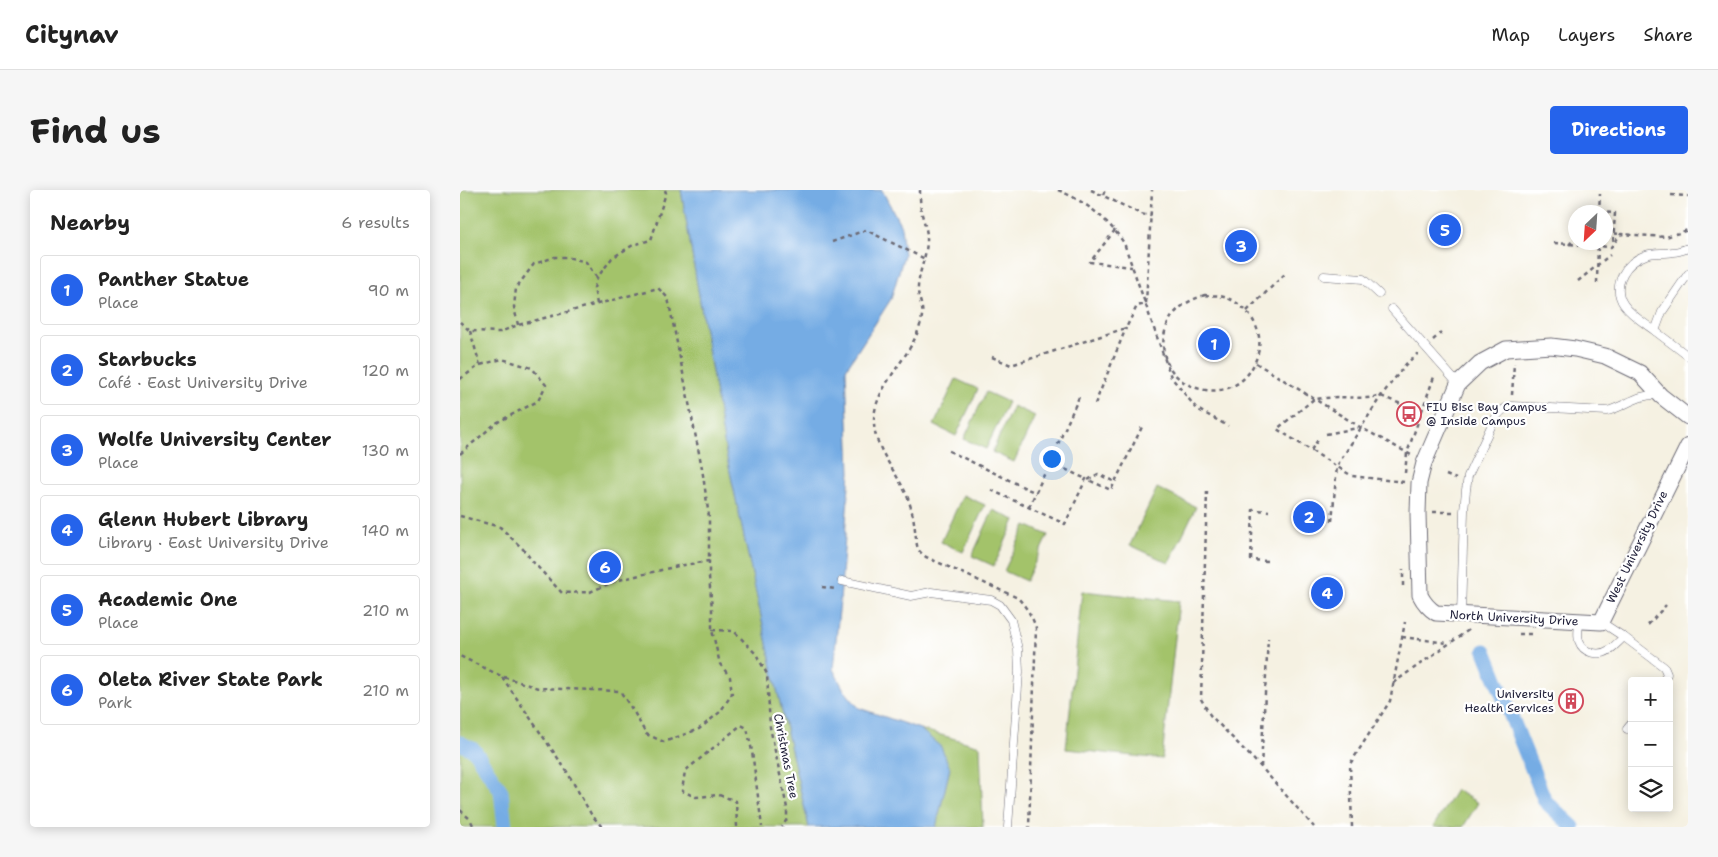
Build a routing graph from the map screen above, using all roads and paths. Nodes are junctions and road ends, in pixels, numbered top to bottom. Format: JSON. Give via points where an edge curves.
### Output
{"nodes":[{"id":1,"x":665,"y":190,"type":"edge"},
{"id":2,"x":920,"y":190,"type":"edge"},
{"id":3,"x":1058,"y":190,"type":"edge"},
{"id":4,"x":1091,"y":190,"type":"edge"},
{"id":5,"x":1106,"y":190,"type":"edge"},
{"id":6,"x":1152,"y":190,"type":"edge"},
{"id":7,"x":1600,"y":194,"type":"dead end"},
{"id":8,"x":1671,"y":195,"type":"dead end"},
{"id":9,"x":1103,"y":196,"type":"junction"},
{"id":10,"x":1688,"y":196,"type":"edge"},
{"id":11,"x":1599,"y":205,"type":"edge"},
{"id":12,"x":1613,"y":213,"type":"edge"},
{"id":13,"x":1151,"y":216,"type":"junction"},
{"id":14,"x":1115,"y":230,"type":"junction"},
{"id":15,"x":1688,"y":230,"type":"edge"},
{"id":16,"x":1614,"y":234,"type":"junction"},
{"id":17,"x":1621,"y":234,"type":"junction"},
{"id":18,"x":832,"y":242,"type":"dead end"},
{"id":19,"x":1554,"y":243,"type":"dead end"},
{"id":20,"x":1568,"y":244,"type":"edge"},
{"id":21,"x":1613,"y":244,"type":"joint"},
{"id":22,"x":1688,"y":248,"type":"edge"},
{"id":23,"x":1598,"y":250,"type":"edge"},
{"id":24,"x":1610,"y":255,"type":"dead end"},
{"id":25,"x":925,"y":259,"type":"junction"},
{"id":26,"x":1597,"y":266,"type":"junction"},
{"id":27,"x":1132,"y":268,"type":"junction"},
{"id":28,"x":1287,"y":272,"type":"dead end"},
{"id":29,"x":1688,"y":274,"type":"edge"},
{"id":30,"x":1324,"y":276,"type":"dead end"},
{"id":31,"x":597,"y":278,"type":"junction"},
{"id":32,"x":1578,"y":282,"type":"dead end"},
{"id":33,"x":1596,"y":283,"type":"dead end"},
{"id":34,"x":1379,"y":294,"type":"dead end"},
{"id":35,"x":597,"y":304,"type":"junction"},
{"id":36,"x":1146,"y":304,"type":"junction"},
{"id":37,"x":1392,"y":309,"type":"dead end"},
{"id":38,"x":1247,"y":310,"type":"junction"},
{"id":39,"x":460,"y":322,"type":"edge"},
{"id":40,"x":518,"y":325,"type":"junction"},
{"id":41,"x":1126,"y":328,"type":"junction"},
{"id":42,"x":470,"y":331,"type":"junction"},
{"id":43,"x":1655,"y":331,"type":"junction"},
{"id":44,"x":1440,"y":333,"type":"dead end"},
{"id":45,"x":1432,"y":341,"type":"dead end"},
{"id":46,"x":1417,"y":354,"type":"dead end"},
{"id":47,"x":1688,"y":356,"type":"edge"},
{"id":48,"x":992,"y":357,"type":"dead end"},
{"id":49,"x":1166,"y":362,"type":"junction"},
{"id":50,"x":1256,"y":362,"type":"junction"},
{"id":51,"x":1514,"y":362,"type":"dead end"},
{"id":52,"x":480,"y":365,"type":"junction"},
{"id":53,"x":460,"y":380,"type":"edge"},
{"id":54,"x":1458,"y":384,"type":"junction"},
{"id":55,"x":1381,"y":396,"type":"junction"},
{"id":56,"x":1661,"y":396,"type":"junction"},
{"id":57,"x":1079,"y":397,"type":"dead end"},
{"id":58,"x":1314,"y":399,"type":"junction"},
{"id":59,"x":1095,"y":404,"type":"dead end"},
{"id":60,"x":1512,"y":406,"type":"junction"},
{"id":61,"x":1421,"y":412,"type":"dead end"},
{"id":62,"x":1688,"y":417,"type":"edge"},
{"id":63,"x":1228,"y":426,"type":"dead end"},
{"id":64,"x":1142,"y":427,"type":"dead end"},
{"id":65,"x":1360,"y":427,"type":"junction"},
{"id":66,"x":1326,"y":434,"type":"dead end"},
{"id":67,"x":1320,"y":437,"type":"dead end"},
{"id":68,"x":1688,"y":446,"type":"edge"},
{"id":69,"x":1312,"y":450,"type":"junction"},
{"id":70,"x":949,"y":451,"type":"dead end"},
{"id":71,"x":460,"y":454,"type":"edge"},
{"id":72,"x":1416,"y":458,"type":"dead end"},
{"id":73,"x":1050,"y":462,"type":"junction"},
{"id":74,"x":1337,"y":466,"type":"junction"},
{"id":75,"x":1087,"y":480,"type":"junction"},
{"id":76,"x":1115,"y":482,"type":"junction"},
{"id":77,"x":1404,"y":482,"type":"dead end"},
{"id":78,"x":991,"y":490,"type":"dead end"},
{"id":79,"x":1207,"y":491,"type":"dead end"},
{"id":80,"x":1036,"y":493,"type":"junction"},
{"id":81,"x":1029,"y":507,"type":"junction"},
{"id":82,"x":1269,"y":511,"type":"dead end"},
{"id":83,"x":1464,"y":511,"type":"junction"},
{"id":84,"x":1430,"y":512,"type":"dead end"},
{"id":85,"x":460,"y":516,"type":"edge"},
{"id":86,"x":1332,"y":521,"type":"dead end"},
{"id":87,"x":709,"y":561,"type":"junction"},
{"id":88,"x":1268,"y":561,"type":"dead end"},
{"id":89,"x":842,"y":581,"type":"dead end"},
{"id":90,"x":822,"y":587,"type":"dead end"},
{"id":91,"x":841,"y":590,"type":"dead end"},
{"id":92,"x":1666,"y":605,"type":"dead end"},
{"id":93,"x":1461,"y":616,"type":"junction"},
{"id":94,"x":1579,"y":621,"type":"junction"},
{"id":95,"x":1405,"y":622,"type":"dead end"},
{"id":96,"x":1600,"y":622,"type":"junction"},
{"id":97,"x":1648,"y":625,"type":"dead end"},
{"id":98,"x":1472,"y":628,"type":"dead end"},
{"id":99,"x":712,"y":630,"type":"junction"},
{"id":100,"x":1519,"y":634,"type":"dead end"},
{"id":101,"x":1538,"y":634,"type":"dead end"},
{"id":102,"x":1402,"y":637,"type":"junction"},
{"id":103,"x":1624,"y":637,"type":"junction"},
{"id":104,"x":1268,"y":638,"type":"dead end"},
{"id":105,"x":1450,"y":643,"type":"junction"},
{"id":106,"x":460,"y":656,"type":"edge"},
{"id":107,"x":501,"y":676,"type":"junction"},
{"id":108,"x":1666,"y":677,"type":"edge"},
{"id":109,"x":1393,"y":683,"type":"junction"},
{"id":110,"x":1261,"y":767,"type":"junction"},
{"id":111,"x":460,"y":810,"type":"edge"},
{"id":112,"x":474,"y":827,"type":"edge"},
{"id":113,"x":602,"y":827,"type":"edge"},
{"id":114,"x":737,"y":827,"type":"edge"},
{"id":115,"x":762,"y":827,"type":"edge"},
{"id":116,"x":782,"y":827,"type":"edge"},
{"id":117,"x":1008,"y":827,"type":"edge"},
{"id":118,"x":1029,"y":827,"type":"edge"},
{"id":119,"x":1314,"y":827,"type":"edge"},
{"id":120,"x":1352,"y":827,"type":"edge"}],
"edges":[{"from":1,"to":31,"type":"path","via":[[650,240],[633,245],[612,258]]},
{"from":2,"to":25,"type":"path","via":[[920,207],[927,234]]},
{"from":3,"to":14,"type":"path","via":[[1098,212]]},
{"from":4,"to":9,"type":"path"},
{"from":5,"to":9,"type":"path"},
{"from":6,"to":13,"type":"path"},
{"from":7,"to":11,"type":"path"},
{"from":8,"to":10,"type":"path"},
{"from":9,"to":13,"type":"path"},
{"from":12,"to":16,"type":"path"},
{"from":13,"to":36,"type":"path"},
{"from":14,"to":27,"type":"path"},
{"from":14,"to":27,"type":"path","via":[[1090,262]]},
{"from":15,"to":17,"type":"path","via":[[1666,237]]},
{"from":16,"to":17,"type":"path"},
{"from":16,"to":21,"type":"path"},
{"from":17,"to":21,"type":"path"},
{"from":18,"to":25,"type":"path","via":[[866,230]]},
{"from":19,"to":20,"type":"path"},
{"from":22,"to":43,"type":"lane","via":[[1648,254],[1635,260],[1621,277],[1619,298],[1625,308]]},
{"from":23,"to":26,"type":"path"},
{"from":24,"to":26,"type":"path"},
{"from":25,"to":118,"type":"path","via":[[917,289],[922,307],[921,321],[906,355],[876,404],[876,436],[908,497],[922,554],[1018,598],[1033,618],[1036,628]]},
{"from":26,"to":32,"type":"path"},
{"from":26,"to":33,"type":"path"},
{"from":27,"to":36,"type":"path"},
{"from":28,"to":38,"type":"path"},
{"from":29,"to":43,"type":"lane","via":[[1662,312]]},
{"from":30,"to":34,"type":"lane","via":[[1363,279]]},
{"from":31,"to":35,"type":"path","via":[[594,288]]},
{"from":31,"to":40,"type":"path","via":[[586,262],[568,257],[555,257],[534,264],[516,288],[514,307]]},
{"from":35,"to":40,"type":"path"},
{"from":35,"to":87,"type":"path","via":[[658,288],[668,298],[702,468],[709,517]]},
{"from":36,"to":41,"type":"path","via":[[1137,306]]},
{"from":36,"to":49,"type":"path"},
{"from":37,"to":54,"type":"lane"},
{"from":38,"to":49,"type":"path","via":[[1220,296],[1190,300],[1169,321],[1164,336]]},
{"from":38,"to":50,"type":"path","via":[[1259,335]]},
{"from":39,"to":42,"type":"path"},
{"from":40,"to":42,"type":"path","via":[[500,332]]},
{"from":41,"to":48,"type":"path","via":[[1011,365]]},
{"from":41,"to":59,"type":"path"},
{"from":42,"to":52,"type":"path"},
{"from":43,"to":47,"type":"lane"},
{"from":44,"to":45,"type":"path"},
{"from":46,"to":55,"type":"path"},
{"from":49,"to":50,"type":"path","via":[[1179,378],[1206,391],[1236,385]]},
{"from":49,"to":63,"type":"path","via":[[1171,378],[1197,410]]},
{"from":50,"to":58,"type":"path"},
{"from":51,"to":60,"type":"path"},
{"from":52,"to":53,"type":"path"},
{"from":52,"to":71,"type":"path","via":[[502,359],[532,368],[546,385],[538,401],[496,423]]},
{"from":54,"to":56,"type":"street","via":[[1480,363],[1506,349],[1551,346],[1605,356],[1640,374]]},
{"from":54,"to":93,"type":"street","name":"North University Drive","via":[[1424,463],[1419,483],[1418,513],[1420,595],[1423,603],[1436,613]]},
{"from":55,"to":58,"type":"path"},
{"from":55,"to":61,"type":"path"},
{"from":55,"to":65,"type":"path"},
{"from":56,"to":60,"type":"lane","via":[[1638,397],[1607,411]]},
{"from":56,"to":62,"type":"street"},
{"from":57,"to":73,"type":"path"},
{"from":58,"to":65,"type":"path"},
{"from":58,"to":69,"type":"path","via":[[1277,429]]},
{"from":60,"to":83,"type":"lane","via":[[1498,413],[1468,476]]},
{"from":64,"to":76,"type":"path"},
{"from":65,"to":66,"type":"path"},
{"from":65,"to":72,"type":"path"},
{"from":65,"to":74,"type":"path"},
{"from":67,"to":69,"type":"path"},
{"from":68,"to":96,"type":"street","name":"West University Drive"},
{"from":69,"to":74,"type":"path"},
{"from":70,"to":80,"type":"path"},
{"from":73,"to":75,"type":"path"},
{"from":73,"to":80,"type":"path"},
{"from":74,"to":77,"type":"path","via":[[1352,476]]},
{"from":74,"to":86,"type":"path"},
{"from":75,"to":76,"type":"path","via":[[1098,474]]},
{"from":75,"to":76,"type":"path","via":[[1111,490]]},
{"from":75,"to":81,"type":"path","via":[[1065,524]]},
{"from":78,"to":81,"type":"path"},
{"from":79,"to":110,"type":"path","via":[[1201,698],[1210,715]]},
{"from":80,"to":81,"type":"path"},
{"from":82,"to":88,"type":"path","via":[[1253,510],[1251,560]]},
{"from":83,"to":84,"type":"path"},
{"from":83,"to":93,"type":"lane"},
{"from":85,"to":87,"type":"path","via":[[500,527],[562,593],[590,592],[633,576]]},
{"from":87,"to":99,"type":"path"},
{"from":89,"to":117,"type":"lane","via":[[911,596],[931,592],[991,600],[1000,605],[1011,620],[1018,649],[1019,672]]},
{"from":90,"to":91,"type":"path"},
{"from":92,"to":97,"type":"path"},
{"from":93,"to":94,"type":"street","name":"North University Drive"},
{"from":94,"to":96,"type":"street","name":"North University Drive"},
{"from":94,"to":103,"type":"lane","via":[[1580,644],[1594,653],[1602,654]]},
{"from":95,"to":102,"type":"path"},
{"from":96,"to":103,"type":"lane"},
{"from":98,"to":105,"type":"path"},
{"from":99,"to":107,"type":"path","via":[[720,664],[730,677],[732,694],[720,712],[699,730],[664,742],[646,734],[620,691],[538,688]]},
{"from":99,"to":116,"type":"path","name":"Christmas Tree","via":[[734,632],[756,654],[767,674],[770,727],[787,808],[787,819]]},
{"from":100,"to":101,"type":"path"},
{"from":102,"to":105,"type":"path"},
{"from":102,"to":109,"type":"path"},
{"from":103,"to":108,"type":"lane","via":[[1664,667]]},
{"from":104,"to":110,"type":"path"},
{"from":105,"to":109,"type":"path"},
{"from":106,"to":107,"type":"path"},
{"from":107,"to":113,"type":"path"},
{"from":109,"to":120,"type":"path","via":[[1390,701],[1350,764]]},
{"from":110,"to":119,"type":"path"},
{"from":111,"to":112,"type":"path"},
{"from":114,"to":115,"type":"path","via":[[736,801],[719,795],[696,797],[682,791],[685,771],[742,725],[747,728],[752,751]]}]}
